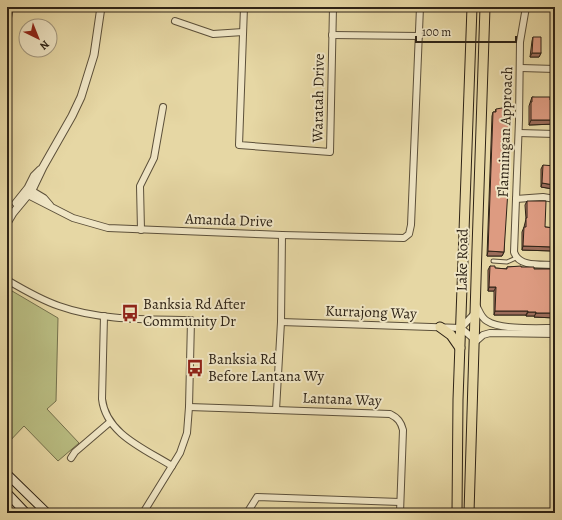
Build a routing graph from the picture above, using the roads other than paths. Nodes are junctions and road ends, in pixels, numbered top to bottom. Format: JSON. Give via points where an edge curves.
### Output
{"nodes":[{"id":1,"x":10,"y":7,"type":"edge"},
{"id":2,"x":100,"y":7,"type":"edge"},
{"id":3,"x":244,"y":7,"type":"edge"},
{"id":4,"x":333,"y":7,"type":"edge"},
{"id":5,"x":420,"y":7,"type":"edge"},
{"id":6,"x":472,"y":7,"type":"edge"},
{"id":7,"x":484,"y":7,"type":"edge"},
{"id":8,"x":526,"y":7,"type":"edge"},
{"id":9,"x":175,"y":21,"type":"dead end"},
{"id":10,"x":7,"y":23,"type":"edge"},
{"id":11,"x":243,"y":32,"type":"junction"},
{"id":12,"x":332,"y":35,"type":"junction"},
{"id":13,"x":419,"y":36,"type":"junction"},
{"id":14,"x":521,"y":68,"type":"junction"},
{"id":15,"x":555,"y":69,"type":"edge"},
{"id":16,"x":163,"y":107,"type":"dead end"},
{"id":17,"x":519,"y":133,"type":"junction"},
{"id":18,"x":555,"y":134,"type":"edge"},
{"id":19,"x":28,"y":192,"type":"junction"},
{"id":20,"x":516,"y":199,"type":"junction"},
{"id":21,"x":555,"y":199,"type":"edge"},
{"id":22,"x":7,"y":223,"type":"edge"},
{"id":23,"x":141,"y":230,"type":"junction"},
{"id":24,"x":282,"y":235,"type":"junction"},
{"id":25,"x":516,"y":258,"type":"junction"},
{"id":26,"x":494,"y":262,"type":"dead end"},
{"id":27,"x":555,"y":264,"type":"edge"},
{"id":28,"x":7,"y":280,"type":"edge"},
{"id":29,"x":475,"y":309,"type":"junction"},
{"id":30,"x":104,"y":316,"type":"junction"},
{"id":31,"x":281,"y":322,"type":"junction"},
{"id":32,"x":440,"y":327,"type":"junction"},
{"id":33,"x":461,"y":328,"type":"junction"},
{"id":34,"x":555,"y":328,"type":"edge"},
{"id":35,"x":555,"y":334,"type":"edge"},
{"id":36,"x":474,"y":341,"type":"junction"},
{"id":37,"x":460,"y":348,"type":"junction"},
{"id":38,"x":189,"y":407,"type":"junction"},
{"id":39,"x":276,"y":410,"type":"junction"},
{"id":40,"x":110,"y":422,"type":"junction"},
{"id":41,"x":71,"y":458,"type":"dead end"},
{"id":42,"x":172,"y":466,"type":"junction"},
{"id":43,"x":7,"y":474,"type":"edge"},
{"id":44,"x":7,"y":493,"type":"edge"},
{"id":45,"x":400,"y":502,"type":"junction"},
{"id":46,"x":26,"y":513,"type":"edge"},
{"id":47,"x":47,"y":513,"type":"edge"},
{"id":48,"x":143,"y":513,"type":"edge"},
{"id":49,"x":247,"y":513,"type":"edge"},
{"id":50,"x":400,"y":513,"type":"edge"},
{"id":51,"x":456,"y":513,"type":"edge"},
{"id":52,"x":469,"y":513,"type":"edge"}],
"edges":[{"from":1,"to":10,"type":"street"},
{"from":2,"to":19,"type":"street","via":[[94,55],[81,97],[43,167],[34,176]]},
{"from":3,"to":11,"type":"street","name":"Waratah Drive"},
{"from":4,"to":12,"type":"street","name":"Waratah Drive"},
{"from":5,"to":13,"type":"street","name":"Amanda Drive"},
{"from":6,"to":33,"type":"main road","name":"Lake Road"},
{"from":7,"to":29,"type":"main road","name":"Lake Road"},
{"from":8,"to":14,"type":"street","name":"Flanningan Approach","via":[[521,36]]},
{"from":9,"to":11,"type":"street","via":[[213,34]]},
{"from":11,"to":12,"type":"street","name":"Waratah Drive","via":[[239,145],[330,152]]},
{"from":12,"to":13,"type":"street"},
{"from":13,"to":24,"type":"street","name":"Amanda Drive","via":[[409,238]]},
{"from":14,"to":15,"type":"street"},
{"from":14,"to":17,"type":"street","name":"Flanningan Approach"},
{"from":16,"to":23,"type":"street","via":[[154,158],[140,186]]},
{"from":17,"to":18,"type":"street"},
{"from":17,"to":20,"type":"street","name":"Flanningan Approach"},
{"from":19,"to":22,"type":"street","via":[[16,204],[14,213]]},
{"from":19,"to":23,"type":"street","name":"Amanda Drive","via":[[44,198],[53,207],[73,218],[99,227]]},
{"from":20,"to":21,"type":"street"},
{"from":20,"to":25,"type":"street","name":"Flanningan Approach"},
{"from":23,"to":24,"type":"street","name":"Amanda Drive"},
{"from":24,"to":31,"type":"street"},
{"from":25,"to":26,"type":"lane","via":[[506,262]]},
{"from":25,"to":27,"type":"street","via":[[527,264]]},
{"from":28,"to":30,"type":"street","via":[[52,304]]},
{"from":29,"to":33,"type":"street"},
{"from":29,"to":34,"type":"street","via":[[484,319],[494,324]]},
{"from":29,"to":36,"type":"main road","name":"Lake Road"},
{"from":30,"to":38,"type":"street","via":[[191,320]]},
{"from":30,"to":40,"type":"street","via":[[102,399],[104,412]]},
{"from":31,"to":32,"type":"street","name":"Kurrajong Way"},
{"from":31,"to":39,"type":"street"},
{"from":32,"to":33,"type":"street","name":"Kurrajong Way"},
{"from":32,"to":37,"type":"main road","via":[[451,335]]},
{"from":33,"to":36,"type":"street"},
{"from":33,"to":37,"type":"main road","name":"Lake Road"},
{"from":35,"to":36,"type":"street","via":[[487,333]]},
{"from":36,"to":52,"type":"main road","name":"Lake Road"},
{"from":37,"to":51,"type":"main road","name":"Lake Road"},
{"from":38,"to":39,"type":"street","name":"Lantana Way"},
{"from":38,"to":42,"type":"street","via":[[187,433]]},
{"from":39,"to":45,"type":"street","name":"Lantana Way","via":[[395,416],[402,424],[403,430]]},
{"from":40,"to":41,"type":"street"},
{"from":40,"to":42,"type":"street","via":[[124,436]]},
{"from":42,"to":48,"type":"street"},
{"from":43,"to":47,"type":"main road"},
{"from":44,"to":46,"type":"main road"},
{"from":45,"to":49,"type":"street","via":[[257,497]]},
{"from":45,"to":50,"type":"street","name":"Lantana Way"}]}
